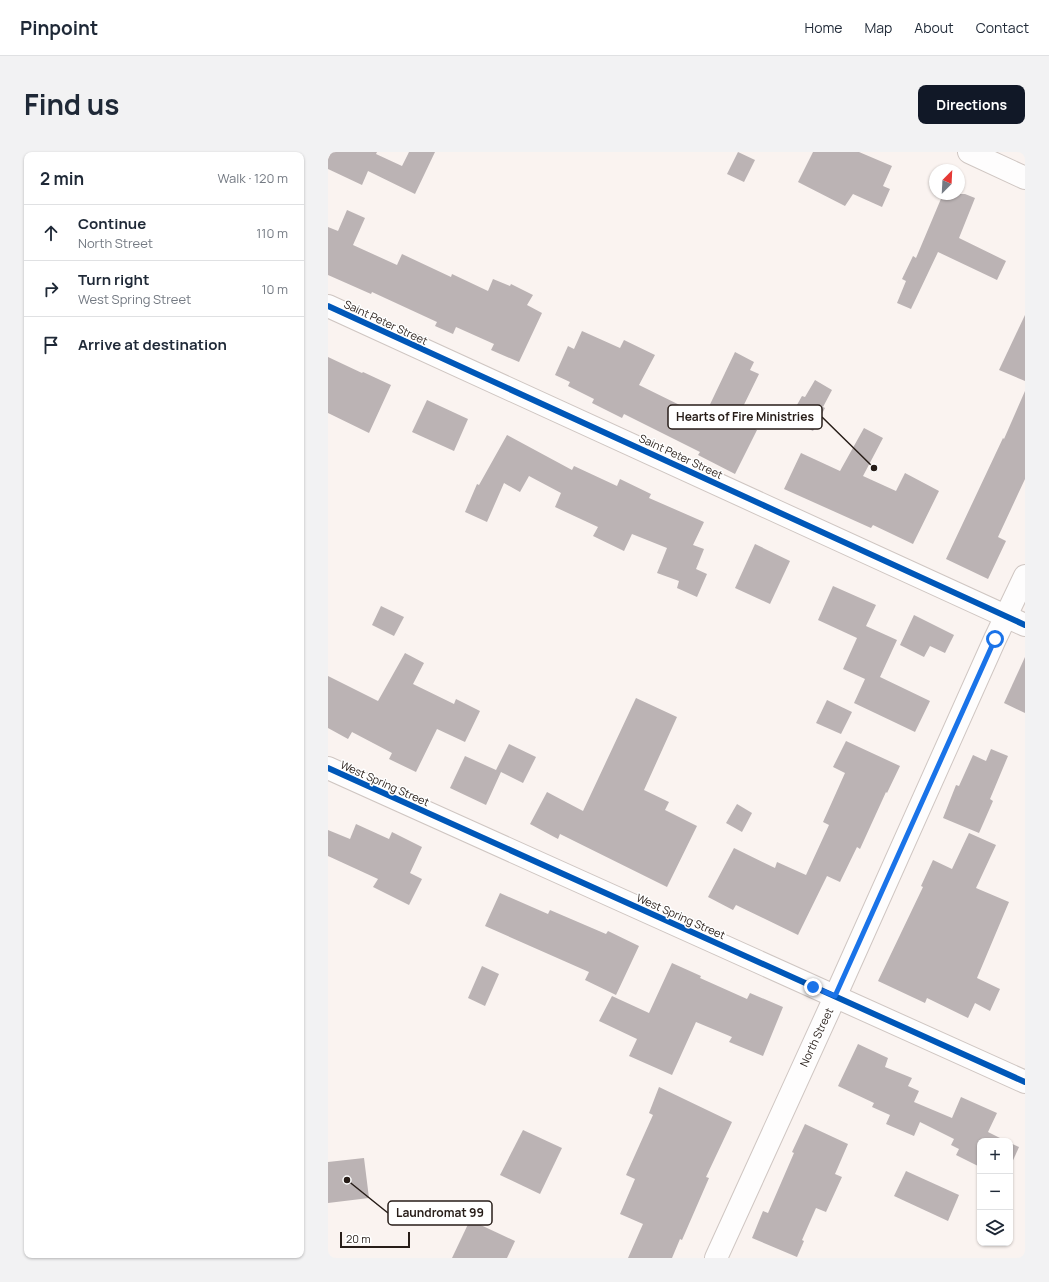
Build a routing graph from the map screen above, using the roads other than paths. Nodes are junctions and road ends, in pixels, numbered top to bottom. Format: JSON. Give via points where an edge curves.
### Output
{"nodes":[{"id":1,"x":969,"y":152,"type":"edge"},
{"id":2,"x":1025,"y":178,"type":"edge"},
{"id":3,"x":328,"y":306,"type":"edge"},
{"id":4,"x":1025,"y":576,"type":"edge"},
{"id":5,"x":1016,"y":620,"type":"edge"},
{"id":6,"x":328,"y":768,"type":"edge"},
{"id":7,"x":835,"y":996,"type":"junction"},
{"id":8,"x":1025,"y":1082,"type":"edge"},
{"id":9,"x":716,"y":1258,"type":"edge"}],
"edges":[{"from":1,"to":2,"type":"street"},
{"from":3,"to":5,"type":"street","name":"Saint Peter Street"},
{"from":4,"to":5,"type":"street","name":"North Street"},
{"from":5,"to":7,"type":"street","name":"North Street"},
{"from":6,"to":7,"type":"street","name":"West Spring Street"},
{"from":7,"to":8,"type":"street","name":"West Spring Street"},
{"from":7,"to":9,"type":"street","name":"North Street"}]}
